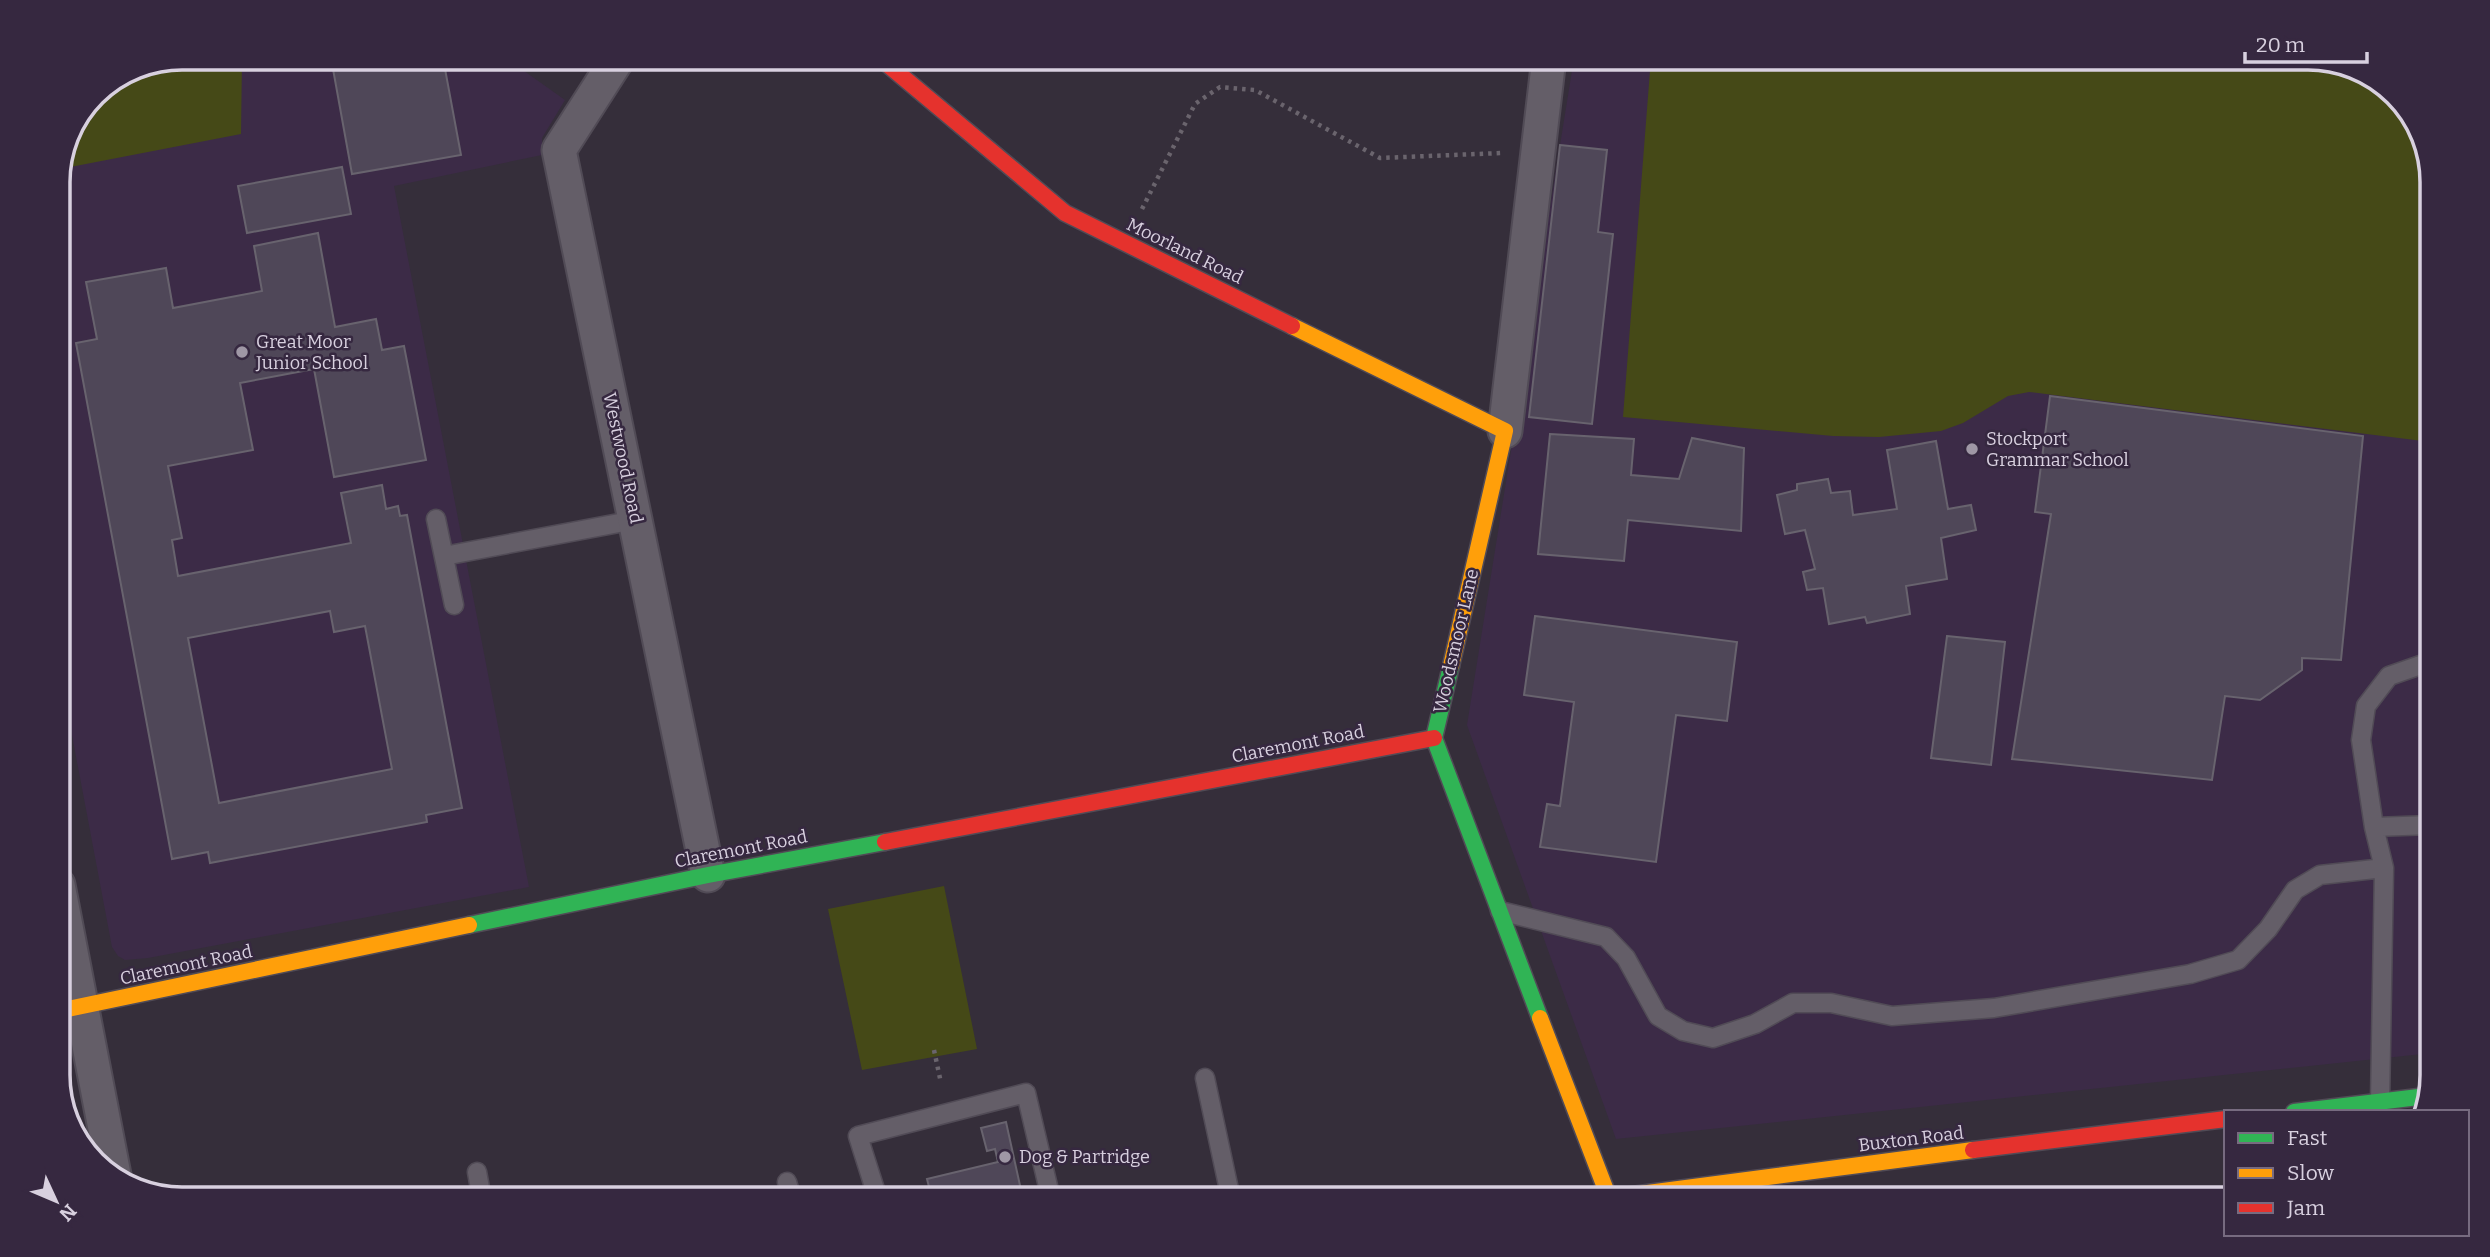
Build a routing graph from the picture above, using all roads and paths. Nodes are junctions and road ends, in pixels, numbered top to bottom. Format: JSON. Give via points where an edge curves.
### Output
{"nodes":[{"id":1,"x":610,"y":70,"type":"edge"},
{"id":2,"x":894,"y":70,"type":"edge"},
{"id":3,"x":1547,"y":70,"type":"edge"},
{"id":4,"x":1537,"y":152,"type":"junction"},
{"id":5,"x":1125,"y":242,"type":"junction"},
{"id":6,"x":1505,"y":431,"type":"junction"},
{"id":7,"x":436,"y":519,"type":"dead end"},
{"id":8,"x":635,"y":520,"type":"junction"},
{"id":9,"x":444,"y":556,"type":"junction"},
{"id":10,"x":454,"y":605,"type":"dead end"},
{"id":11,"x":2420,"y":665,"type":"edge"},
{"id":12,"x":1434,"y":738,"type":"junction"},
{"id":13,"x":2420,"y":825,"type":"edge"},
{"id":14,"x":2374,"y":827,"type":"junction"},
{"id":15,"x":2384,"y":868,"type":"junction"},
{"id":16,"x":708,"y":874,"type":"junction"},
{"id":17,"x":1500,"y":911,"type":"junction"},
{"id":18,"x":70,"y":1009,"type":"edge"},
{"id":19,"x":1205,"y":1078,"type":"dead end"},
{"id":20,"x":2417,"y":1097,"type":"edge"},
{"id":21,"x":2380,"y":1103,"type":"junction"},
{"id":22,"x":2313,"y":1110,"type":"edge"},
{"id":23,"x":2224,"y":1119,"type":"edge"},
{"id":24,"x":110,"y":1161,"type":"edge"},
{"id":25,"x":477,"y":1172,"type":"dead end"},
{"id":26,"x":480,"y":1187,"type":"edge"},
{"id":27,"x":874,"y":1187,"type":"edge"},
{"id":28,"x":1048,"y":1187,"type":"edge"},
{"id":29,"x":1228,"y":1187,"type":"edge"},
{"id":30,"x":1601,"y":1187,"type":"edge"},
{"id":31,"x":1688,"y":1187,"type":"edge"}],
"edges":[{"from":1,"to":8,"type":"street","name":"Westwood Road","via":[[559,150]]},
{"from":2,"to":5,"type":"main road","name":"Moorland Road","via":[[1065,213]]},
{"from":3,"to":4,"type":"street","name":"Woodsmoor Lane"},
{"from":4,"to":5,"type":"path","via":[[1380,158],[1255,90],[1220,88],[1195,104]]},
{"from":4,"to":6,"type":"street","name":"Woodsmoor Lane"},
{"from":5,"to":6,"type":"main road","name":"Moorland Road"},
{"from":6,"to":12,"type":"main road","name":"Woodsmoor Lane"},
{"from":7,"to":9,"type":"lane"},
{"from":8,"to":9,"type":"lane"},
{"from":8,"to":16,"type":"street","name":"Westwood Road"},
{"from":9,"to":10,"type":"lane"},
{"from":11,"to":14,"type":"lane","via":[[2389,676],[2366,706],[2361,740]]},
{"from":12,"to":16,"type":"main road","name":"Claremont Road"},
{"from":12,"to":17,"type":"main road","name":"Woodsmoor Lane"},
{"from":13,"to":14,"type":"lane"},
{"from":14,"to":15,"type":"lane"},
{"from":15,"to":17,"type":"lane","via":[[2320,875],[2295,890],[2268,929],[2238,960],[2190,974],[1994,1008],[1892,1016],[1831,1003],[1793,1003],[1755,1024],[1713,1038],[1683,1031],[1658,1016],[1626,958],[1606,937]]},
{"from":15,"to":21,"type":"lane"},
{"from":16,"to":18,"type":"main road","name":"Claremont Road"},
{"from":17,"to":30,"type":"main road","name":"Woodsmoor Lane"},
{"from":18,"to":24,"type":"street"},
{"from":19,"to":29,"type":"lane"},
{"from":20,"to":21,"type":"main road"},
{"from":21,"to":22,"type":"main road"},
{"from":23,"to":31,"type":"main road","name":"Buxton Road"},
{"from":25,"to":26,"type":"lane"},
{"from":27,"to":28,"type":"lane","via":[[858,1136],[1026,1093]]}]}
